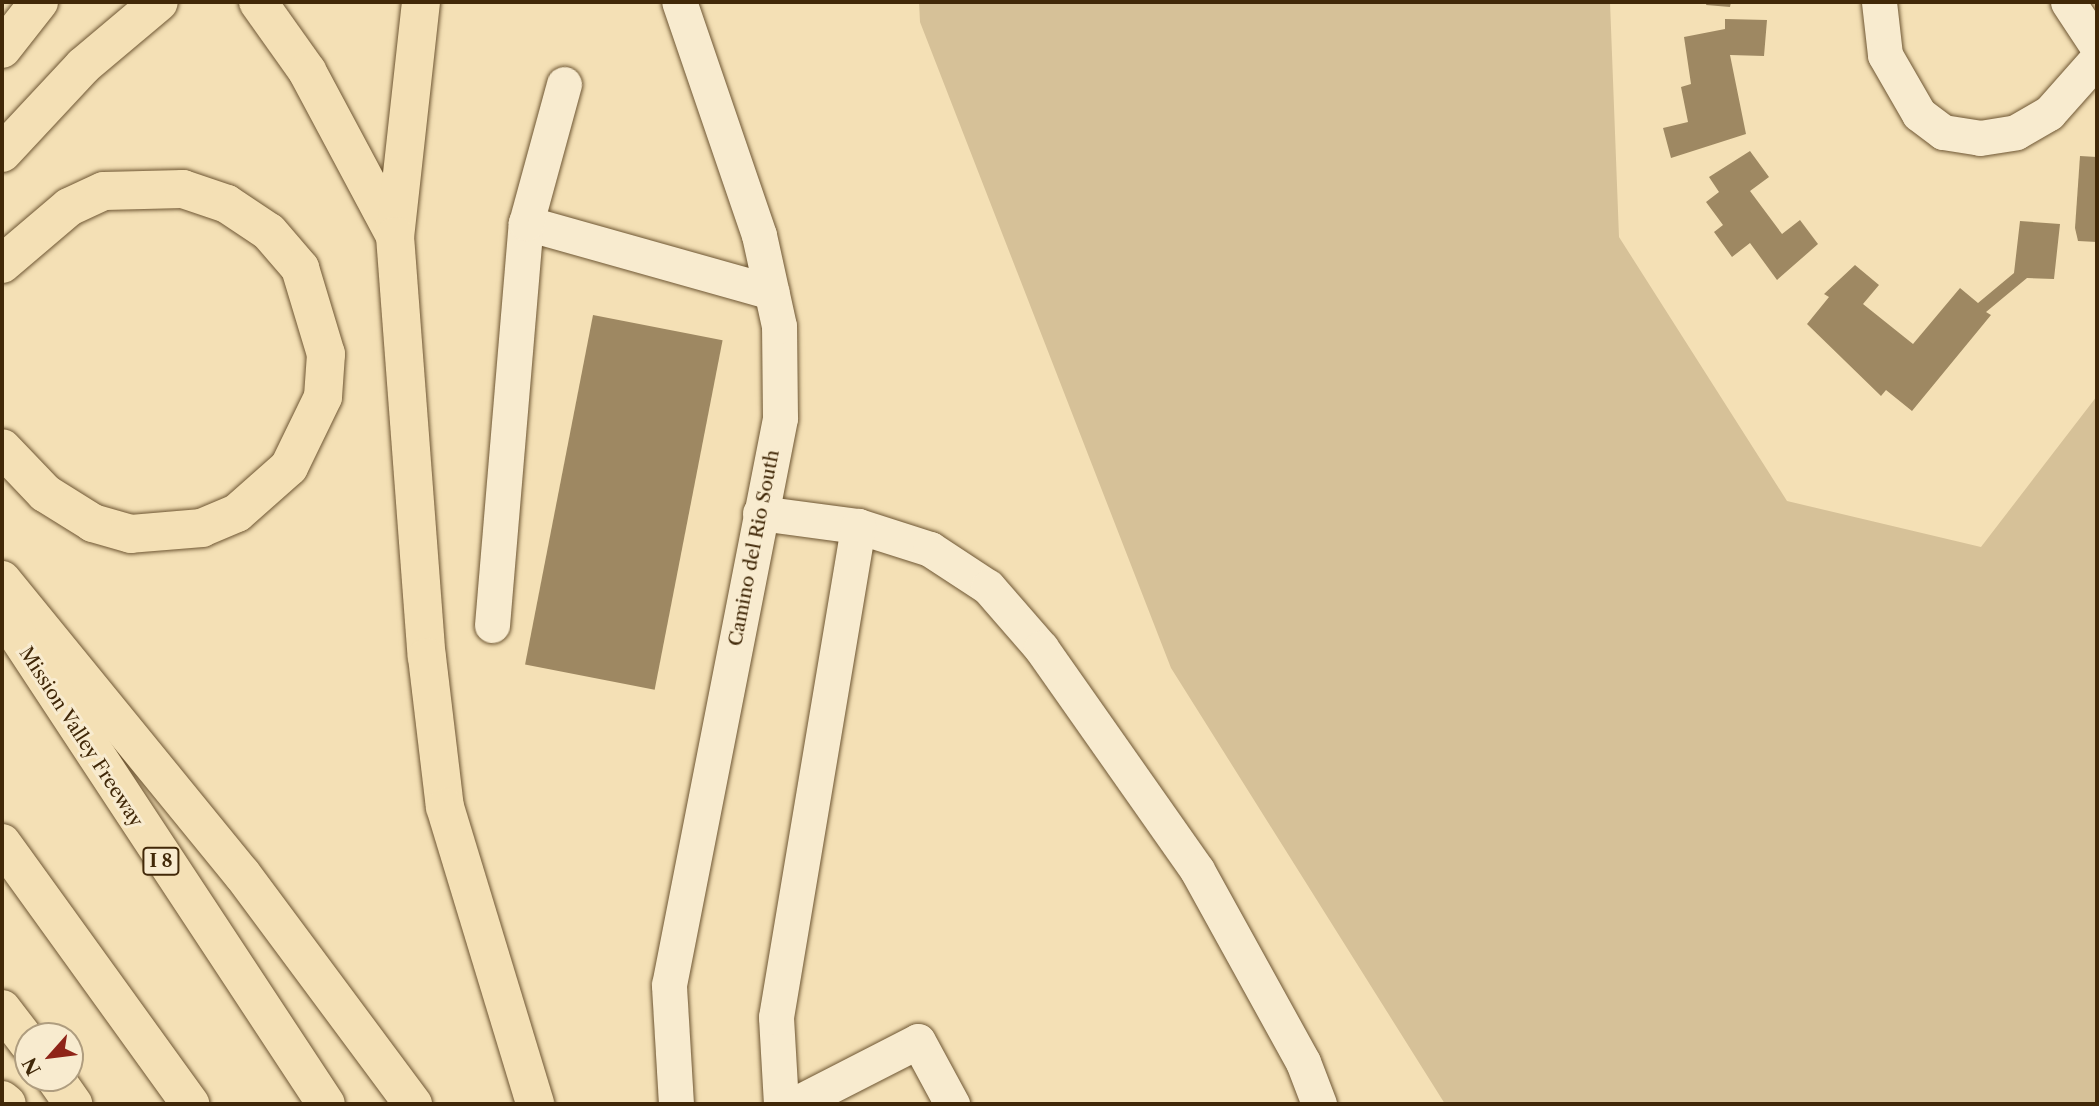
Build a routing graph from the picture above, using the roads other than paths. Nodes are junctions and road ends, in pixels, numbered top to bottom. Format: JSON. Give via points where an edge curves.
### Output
{"nodes":[{"id":1,"x":39,"y":2,"type":"edge"},
{"id":2,"x":159,"y":2,"type":"edge"},
{"id":3,"x":258,"y":2,"type":"edge"},
{"id":4,"x":421,"y":2,"type":"edge"},
{"id":5,"x":678,"y":2,"type":"edge"},
{"id":6,"x":1879,"y":2,"type":"edge"},
{"id":7,"x":2068,"y":2,"type":"edge"},
{"id":8,"x":2097,"y":46,"type":"edge"},
{"id":9,"x":2,"y":49,"type":"edge"},
{"id":10,"x":2097,"y":59,"type":"edge"},
{"id":11,"x":564,"y":84,"type":"dead end"},
{"id":12,"x":2,"y":153,"type":"edge"},
{"id":13,"x":526,"y":223,"type":"junction"},
{"id":14,"x":395,"y":236,"type":"junction"},
{"id":15,"x":2,"y":264,"type":"edge"},
{"id":16,"x":771,"y":292,"type":"junction"},
{"id":17,"x":2,"y":447,"type":"edge"},
{"id":18,"x":760,"y":513,"type":"junction"},
{"id":19,"x":858,"y":526,"type":"junction"},
{"id":20,"x":2,"y":580,"type":"edge"},
{"id":21,"x":2,"y":612,"type":"edge"},
{"id":22,"x":492,"y":625,"type":"dead end"},
{"id":23,"x":2,"y":843,"type":"edge"},
{"id":24,"x":2,"y":1009,"type":"edge"},
{"id":25,"x":14,"y":1025,"type":"edge"},
{"id":26,"x":2,"y":1100,"type":"edge"},
{"id":27,"x":7,"y":1104,"type":"edge"},
{"id":28,"x":190,"y":1104,"type":"edge"},
{"id":29,"x":326,"y":1104,"type":"edge"},
{"id":30,"x":413,"y":1104,"type":"edge"},
{"id":31,"x":535,"y":1104,"type":"edge"},
{"id":32,"x":676,"y":1104,"type":"edge"},
{"id":33,"x":781,"y":1104,"type":"edge"},
{"id":34,"x":795,"y":1104,"type":"edge"},
{"id":35,"x":951,"y":1104,"type":"edge"},
{"id":36,"x":1319,"y":1104,"type":"edge"}],
"edges":[{"from":1,"to":9,"type":"main road"},
{"from":2,"to":12,"type":"main road","via":[[83,66]]},
{"from":3,"to":14,"type":"main road","via":[[307,71]]},
{"from":4,"to":14,"type":"main road"},
{"from":5,"to":16,"type":"street","name":"Camino del Rio South","via":[[759,235]]},
{"from":6,"to":10,"type":"street","via":[[1885,55],[1919,114],[1943,132],[1980,138],[2016,132],[2049,113]]},
{"from":7,"to":8,"type":"street"},
{"from":11,"to":13,"type":"street"},
{"from":13,"to":16,"type":"street"},
{"from":13,"to":22,"type":"street"},
{"from":14,"to":31,"type":"main road","via":[[427,657],[445,807]]},
{"from":15,"to":17,"type":"main road","via":[[69,207],[104,191],[183,189],[227,204],[269,232],[292,259],[317,309],[326,354],[323,397],[289,467],[237,513],[202,528],[131,534],[93,523],[45,493]]},
{"from":16,"to":18,"type":"street","name":"Camino del Rio South","via":[[779,326],[779,418]]},
{"from":18,"to":19,"type":"street"},
{"from":18,"to":32,"type":"street","name":"Camino del Rio South","via":[[669,985]]},
{"from":19,"to":33,"type":"street","via":[[776,1017]]},
{"from":19,"to":36,"type":"street","via":[[930,549],[988,587],[1041,648],[1197,870],[1303,1062]]},
{"from":20,"to":30,"type":"main road","via":[[242,874]]},
{"from":21,"to":29,"type":"main road","name":"Mission Valley Freeway","number":"I 8"},
{"from":23,"to":28,"type":"main road"},
{"from":24,"to":25,"type":"main road"},
{"from":26,"to":27,"type":"main road"},
{"from":34,"to":35,"type":"street","via":[[918,1041]]}]}
